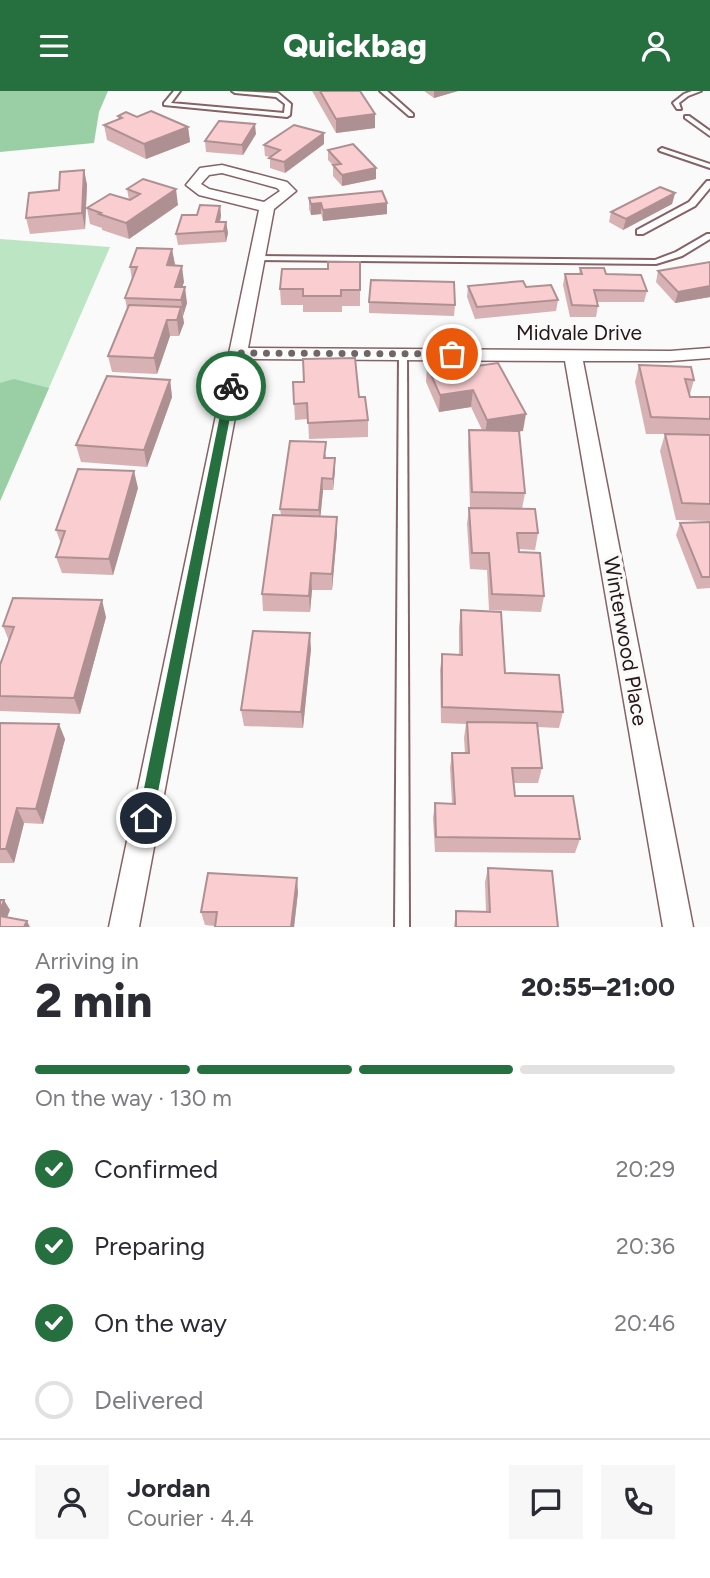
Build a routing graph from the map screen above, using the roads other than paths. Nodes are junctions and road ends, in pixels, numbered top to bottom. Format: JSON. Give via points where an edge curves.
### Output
{"nodes":[{"id":1,"x":177,"y":91,"type":"edge"},
{"id":2,"x":234,"y":91,"type":"edge"},
{"id":3,"x":383,"y":91,"type":"edge"},
{"id":4,"x":698,"y":91,"type":"edge"},
{"id":5,"x":679,"y":108,"type":"dead end"},
{"id":6,"x":411,"y":115,"type":"dead end"},
{"id":7,"x":687,"y":117,"type":"dead end"},
{"id":8,"x":710,"y":134,"type":"edge"},
{"id":9,"x":662,"y":150,"type":"dead end"},
{"id":10,"x":710,"y":166,"type":"edge"},
{"id":11,"x":710,"y":183,"type":"edge"},
{"id":12,"x":267,"y":207,"type":"junction"},
{"id":13,"x":640,"y":232,"type":"dead end"},
{"id":14,"x":710,"y":236,"type":"edge"},
{"id":15,"x":257,"y":258,"type":"junction"},
{"id":16,"x":237,"y":353,"type":"junction"},
{"id":17,"x":710,"y":353,"type":"edge"},
{"id":18,"x":403,"y":354,"type":"junction"},
{"id":19,"x":573,"y":355,"type":"junction"},
{"id":20,"x":124,"y":927,"type":"edge"},
{"id":21,"x":402,"y":927,"type":"edge"},
{"id":22,"x":678,"y":927,"type":"edge"}],
"edges":[{"from":1,"to":2,"type":"lane","via":[[166,104],[287,115],[288,104],[278,95]]},
{"from":3,"to":6,"type":"lane"},
{"from":4,"to":5,"type":"lane","via":[[679,99]]},
{"from":7,"to":8,"type":"lane"},
{"from":9,"to":10,"type":"lane"},
{"from":11,"to":13,"type":"lane","via":[[692,204]]},
{"from":12,"to":12,"type":"street","via":[[288,188],[222,169],[205,171],[193,185],[204,192]]},
{"from":12,"to":15,"type":"street"},
{"from":14,"to":15,"type":"lane","via":[[656,262]]},
{"from":15,"to":16,"type":"street"},
{"from":16,"to":18,"type":"street","name":"Midvale Drive"},
{"from":16,"to":20,"type":"street"},
{"from":17,"to":19,"type":"street","name":"Midvale Drive"},
{"from":18,"to":19,"type":"street","name":"Midvale Drive"},
{"from":18,"to":21,"type":"lane"},
{"from":19,"to":22,"type":"street","name":"Winterwood Place"}]}
